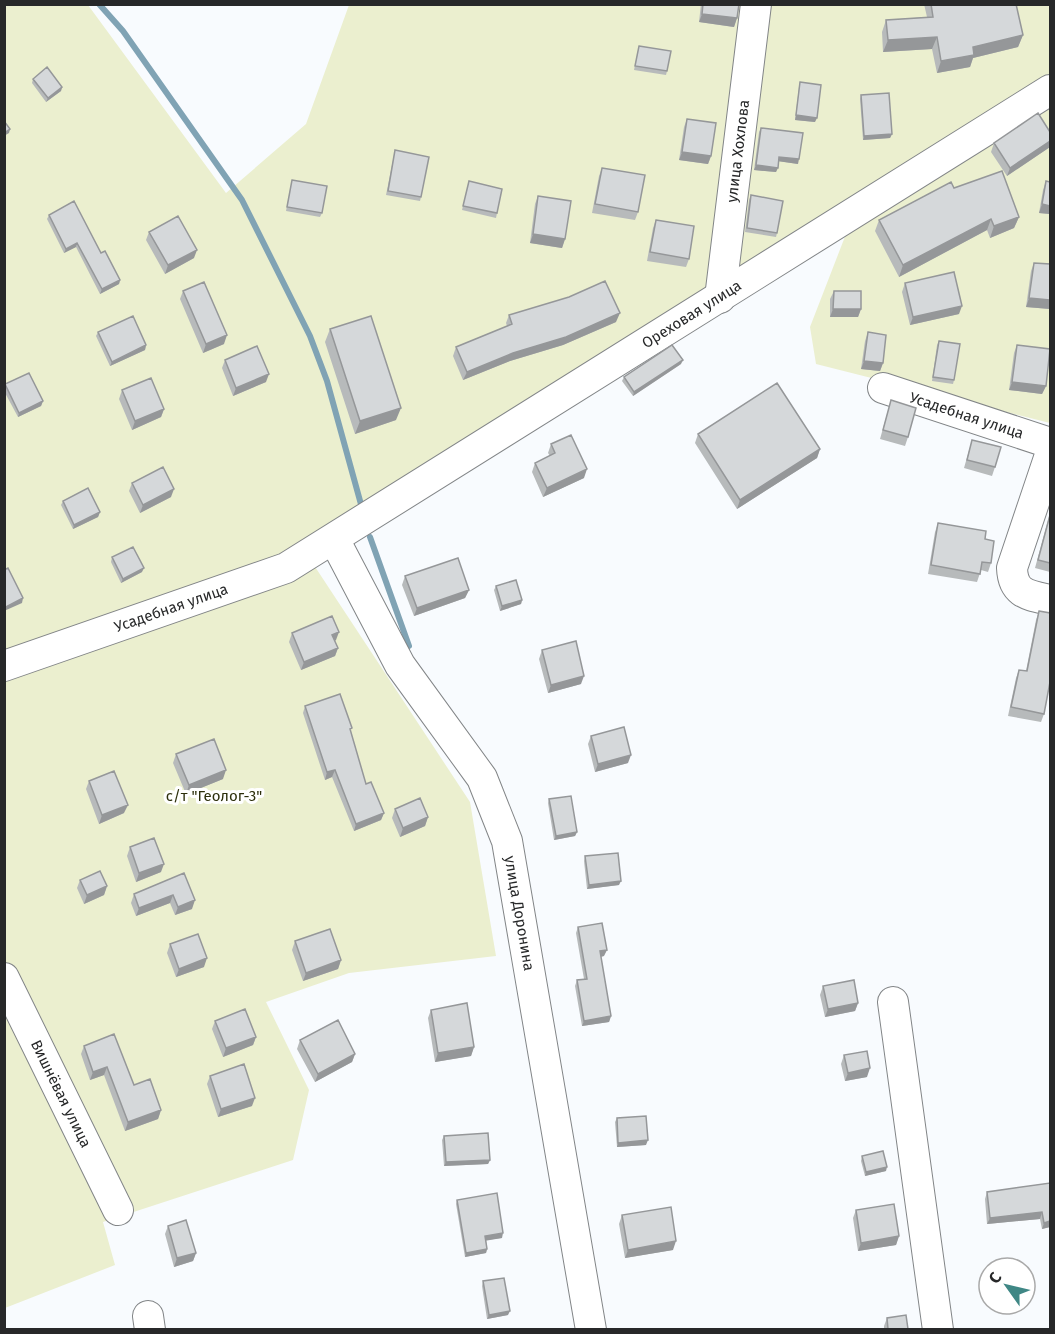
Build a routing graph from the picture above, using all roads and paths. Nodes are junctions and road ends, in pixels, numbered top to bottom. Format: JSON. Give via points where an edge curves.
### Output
{"nodes":[{"id":1,"x":756,"y":4,"type":"edge"},
{"id":2,"x":1050,"y":90,"type":"edge"},
{"id":3,"x":720,"y":298,"type":"junction"},
{"id":4,"x":883,"y":388,"type":"dead end"},
{"id":5,"x":1050,"y":443,"type":"edge"},
{"id":6,"x":1050,"y":455,"type":"edge"},
{"id":7,"x":334,"y":539,"type":"junction"},
{"id":8,"x":1050,"y":600,"type":"edge"},
{"id":9,"x":4,"y":666,"type":"edge"},
{"id":10,"x":4,"y":978,"type":"edge"},
{"id":11,"x":892,"y":1002,"type":"dead end"},
{"id":12,"x":118,"y":1210,"type":"dead end"},
{"id":13,"x":591,"y":1329,"type":"edge"},
{"id":14,"x":938,"y":1329,"type":"edge"}],
"edges":[{"from":1,"to":3,"type":"street","name":"улица Хохлова"},
{"from":2,"to":3,"type":"street","name":"Ореховая улица"},
{"from":3,"to":7,"type":"street","name":"Ореховая улица"},
{"from":4,"to":5,"type":"street","name":"Усадебная улица"},
{"from":6,"to":8,"type":"street","via":[[1012,568],[1013,580],[1024,594]]},
{"from":7,"to":9,"type":"street","name":"Усадебная улица","via":[[286,568]]},
{"from":7,"to":13,"type":"street","name":"улица Доронина","via":[[400,665],[482,778],[507,841]]},
{"from":10,"to":12,"type":"street","name":"Вишнёвая улица"},
{"from":11,"to":14,"type":"street"}]}
